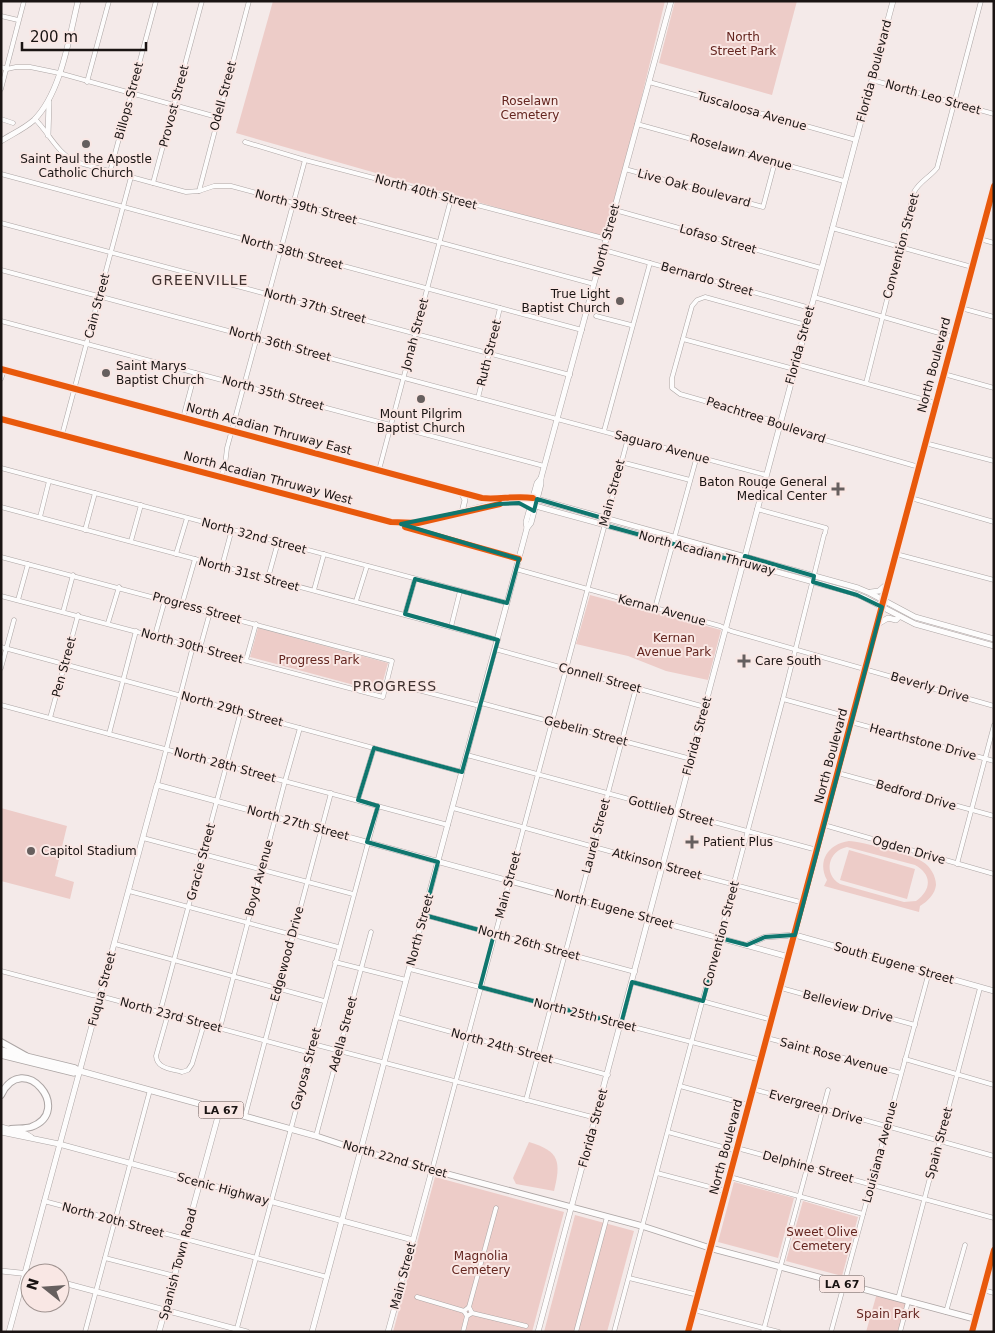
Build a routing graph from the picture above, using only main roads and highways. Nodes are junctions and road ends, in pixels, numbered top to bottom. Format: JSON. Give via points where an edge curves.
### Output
{"nodes":[{"id":1,"x":1,"y":1042,"type":"edge"},
{"id":2,"x":1,"y":1050,"type":"edge"},
{"id":3,"x":1,"y":1055,"type":"edge"},
{"id":4,"x":26,"y":1056,"type":"junction"},
{"id":5,"x":80,"y":1072,"type":"junction"},
{"id":6,"x":1,"y":1095,"type":"edge"},
{"id":7,"x":12,"y":1132,"type":"road end"},
{"id":8,"x":994,"y":1250,"type":"edge"},
{"id":9,"x":975,"y":1319,"type":"junction"},
{"id":10,"x":972,"y":1332,"type":"edge"}],
"edges":[{"from":1,"to":4,"type":"highway"},
{"from":2,"to":4,"type":"main road","name":"North 22nd Street","number":"LA 67"},
{"from":3,"to":5,"type":"main road","name":"North 22nd Street","number":"LA 67"},
{"from":4,"to":5,"type":"main road","name":"North 22nd Street","number":"LA 67"},
{"from":5,"to":9,"type":"main road","name":"North 22nd Street","number":"LA 67"},
{"from":6,"to":7,"type":"highway","via":[[11,1083],[24,1079],[38,1084],[47,1096],[47,1108],[40,1121]]},
{"from":8,"to":9,"type":"main road"},
{"from":9,"to":10,"type":"main road"}]}
